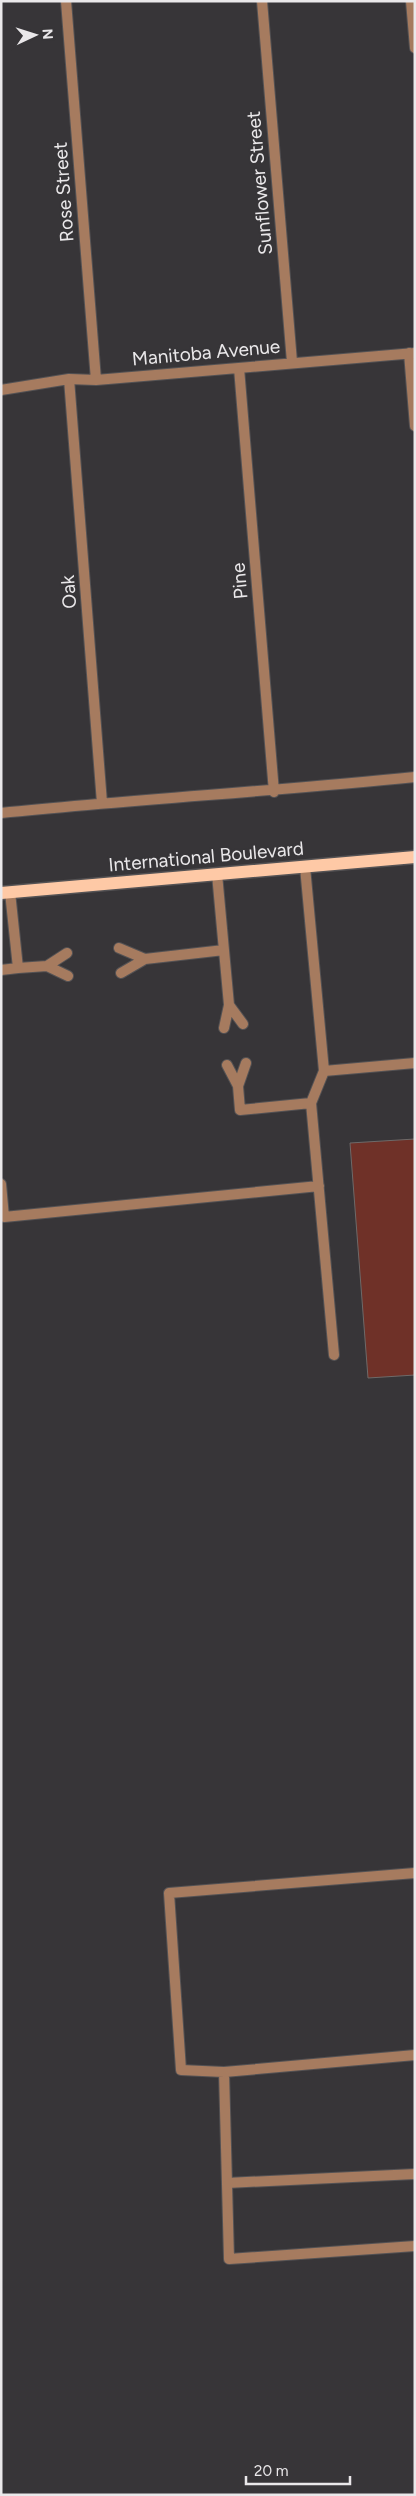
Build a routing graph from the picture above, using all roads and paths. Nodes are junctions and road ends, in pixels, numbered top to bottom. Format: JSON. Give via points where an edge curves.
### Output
{"nodes":[{"id":1,"x":66,"y":1,"type":"edge"},
{"id":2,"x":262,"y":1,"type":"edge"},
{"id":3,"x":411,"y":1,"type":"edge"},
{"id":4,"x":415,"y":48,"type":"edge"},
{"id":5,"x":412,"y":353,"type":"edge"},
{"id":6,"x":292,"y":362,"type":"junction"},
{"id":7,"x":239,"y":368,"type":"junction"},
{"id":8,"x":69,"y":379,"type":"junction"},
{"id":9,"x":96,"y":380,"type":"junction"},
{"id":10,"x":1,"y":390,"type":"edge"},
{"id":11,"x":415,"y":426,"type":"edge"},
{"id":12,"x":415,"y":778,"type":"edge"},
{"id":13,"x":274,"y":792,"type":"junction"},
{"id":14,"x":102,"y":803,"type":"junction"},
{"id":15,"x":1,"y":813,"type":"edge"},
{"id":16,"x":415,"y":857,"type":"edge"},
{"id":17,"x":305,"y":867,"type":"junction"},
{"id":18,"x":217,"y":874,"type":"junction"},
{"id":19,"x":6,"y":893,"type":"edge"},
{"id":20,"x":119,"y":948,"type":"dead end"},
{"id":21,"x":224,"y":950,"type":"junction"},
{"id":22,"x":67,"y":953,"type":"dead end"},
{"id":23,"x":145,"y":958,"type":"junction"},
{"id":24,"x":47,"y":966,"type":"junction"},
{"id":25,"x":18,"y":968,"type":"junction"},
{"id":26,"x":1,"y":970,"type":"edge"},
{"id":27,"x":121,"y":973,"type":"dead end"},
{"id":28,"x":68,"y":976,"type":"dead end"},
{"id":29,"x":229,"y":1005,"type":"junction"},
{"id":30,"x":243,"y":1024,"type":"dead end"},
{"id":31,"x":224,"y":1028,"type":"dead end"},
{"id":32,"x":246,"y":1063,"type":"dead end"},
{"id":33,"x":415,"y":1063,"type":"edge"},
{"id":34,"x":227,"y":1065,"type":"dead end"},
{"id":35,"x":324,"y":1071,"type":"junction"},
{"id":36,"x":238,"y":1086,"type":"junction"},
{"id":37,"x":311,"y":1103,"type":"junction"},
{"id":38,"x":1,"y":1184,"type":"edge"},
{"id":39,"x":319,"y":1186,"type":"junction"},
{"id":40,"x":334,"y":1355,"type":"dead end"},
{"id":41,"x":415,"y":1873,"type":"edge"},
{"id":42,"x":415,"y":2055,"type":"edge"},
{"id":43,"x":224,"y":2072,"type":"junction"},
{"id":44,"x":415,"y":2174,"type":"edge"},
{"id":45,"x":227,"y":2183,"type":"junction"},
{"id":46,"x":415,"y":2246,"type":"edge"}],
"edges":[{"from":1,"to":9,"type":"street","name":"Rose Street"},
{"from":2,"to":6,"type":"street","name":"Sunflower Street"},
{"from":3,"to":4,"type":"street"},
{"from":5,"to":6,"type":"street","name":"Manitoba Avenue"},
{"from":5,"to":11,"type":"street"},
{"from":6,"to":7,"type":"street","name":"Manitoba Avenue"},
{"from":7,"to":9,"type":"street","name":"Manitoba Avenue"},
{"from":7,"to":13,"type":"street","name":"Pine"},
{"from":8,"to":9,"type":"street","name":"Manitoba Avenue"},
{"from":8,"to":10,"type":"street","name":"Manitoba Avenue"},
{"from":8,"to":14,"type":"street","name":"Oak"},
{"from":12,"to":13,"type":"street"},
{"from":13,"to":14,"type":"street"},
{"from":14,"to":15,"type":"street"},
{"from":16,"to":17,"type":"main road","name":"International Boulevard"},
{"from":17,"to":18,"type":"main road","name":"International Boulevard"},
{"from":17,"to":35,"type":"street"},
{"from":18,"to":19,"type":"main road","name":"International Boulevard"},
{"from":18,"to":21,"type":"street"},
{"from":19,"to":25,"type":"street"},
{"from":20,"to":23,"type":"street"},
{"from":21,"to":23,"type":"street"},
{"from":21,"to":29,"type":"street"},
{"from":22,"to":24,"type":"street"},
{"from":23,"to":27,"type":"street"},
{"from":24,"to":25,"type":"street"},
{"from":24,"to":28,"type":"street"},
{"from":25,"to":26,"type":"street"},
{"from":29,"to":30,"type":"street"},
{"from":29,"to":31,"type":"street"},
{"from":32,"to":36,"type":"street"},
{"from":33,"to":35,"type":"street"},
{"from":34,"to":36,"type":"street"},
{"from":35,"to":37,"type":"street"},
{"from":36,"to":37,"type":"street","via":[[240,1110]]},
{"from":37,"to":39,"type":"street"},
{"from":38,"to":39,"type":"street","via":[[4,1217]]},
{"from":39,"to":40,"type":"street"},
{"from":41,"to":43,"type":"street","via":[[169,1893],[180,2070]]},
{"from":42,"to":43,"type":"street"},
{"from":43,"to":45,"type":"street"},
{"from":44,"to":45,"type":"street"},
{"from":45,"to":46,"type":"street","via":[[229,2259]]}]}
